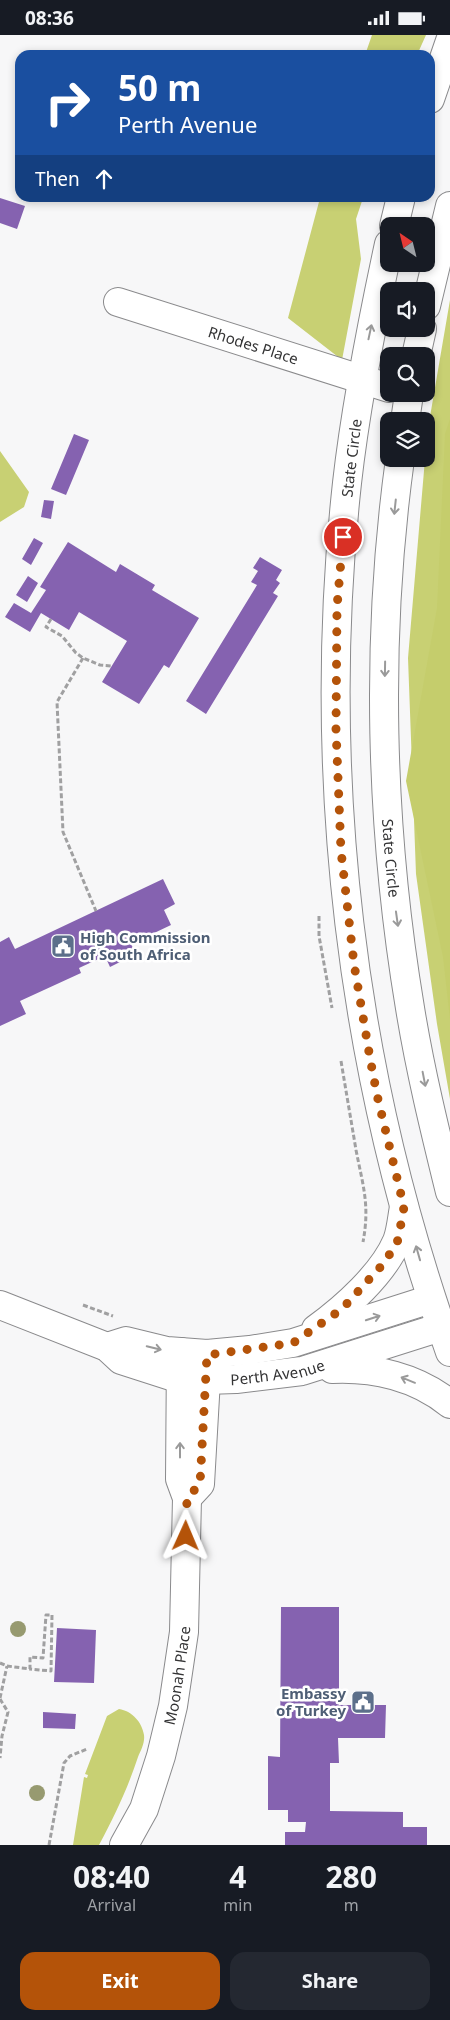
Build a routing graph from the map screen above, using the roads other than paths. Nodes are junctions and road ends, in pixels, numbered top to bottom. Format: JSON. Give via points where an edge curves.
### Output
{"nodes":[{"id":1,"x":450,"y":41,"type":"edge"},
{"id":2,"x":435,"y":84,"type":"edge"},
{"id":3,"x":400,"y":202,"type":"edge"},
{"id":4,"x":450,"y":206,"type":"edge"},
{"id":5,"x":396,"y":217,"type":"edge"},
{"id":6,"x":383,"y":273,"type":"edge"},
{"id":7,"x":432,"y":282,"type":"edge"},
{"id":8,"x":118,"y":302,"type":"dead end"},
{"id":9,"x":362,"y":380,"type":"junction"},
{"id":10,"x":380,"y":386,"type":"edge"},
{"id":11,"x":399,"y":467,"type":"edge"},
{"id":12,"x":450,"y":1192,"type":"edge"},
{"id":13,"x":404,"y":1207,"type":"junction"},
{"id":14,"x":441,"y":1296,"type":"edge"},
{"id":15,"x":0,"y":1305,"type":"edge"},
{"id":16,"x":447,"y":1335,"type":"edge"},
{"id":17,"x":293,"y":1343,"type":"junction"},
{"id":18,"x":193,"y":1366,"type":"junction"},
{"id":19,"x":302,"y":1371,"type":"junction"},
{"id":20,"x":450,"y":1404,"type":"edge"},
{"id":21,"x":124,"y":1845,"type":"edge"}],
"edges":[{"from":1,"to":2,"type":"main road"},
{"from":3,"to":5,"type":"main road"},
{"from":4,"to":7,"type":"main road"},
{"from":9,"to":6,"type":"main road","name":"State Circle","one_way":true},
{"from":8,"to":9,"type":"main road","name":"Rhodes Place"},
{"from":9,"to":10,"type":"main road","name":"Rhodes Place"},
{"from":9,"to":13,"type":"main road","name":"State Circle","via":[[347,485],[337,607],[336,729],[341,851],[354,964],[372,1067]]},
{"from":11,"to":12,"type":"main road","name":"State Circle","one_way":true,"via":[[390,551],[384,672],[386,792],[396,907],[410,1008],[433,1126]]},
{"from":14,"to":13,"type":"main road","name":"State Circle","one_way":true},
{"from":13,"to":17,"type":"main road","via":[[398,1240],[385,1262],[342,1309]]},
{"from":14,"to":16,"type":"main road","name":"State Circle"},
{"from":17,"to":14,"type":"main road","name":"Perth Avenue","one_way":true},
{"from":15,"to":18,"type":"main road","name":"Perth Avenue","via":[[107,1347],[121,1361]]},
{"from":16,"to":19,"type":"main road","name":"Perth Avenue"},
{"from":17,"to":18,"type":"main road","name":"Perth Avenue"},
{"from":18,"to":19,"type":"main road","name":"Perth Avenue","via":[[236,1379]]},
{"from":18,"to":21,"type":"main road","name":"Moonah Place","via":[[200,1484],[187,1498],[184,1632],[173,1706],[161,1756],[144,1809]]},
{"from":20,"to":19,"type":"main road","one_way":true,"via":[[421,1385],[358,1367]]}]}
